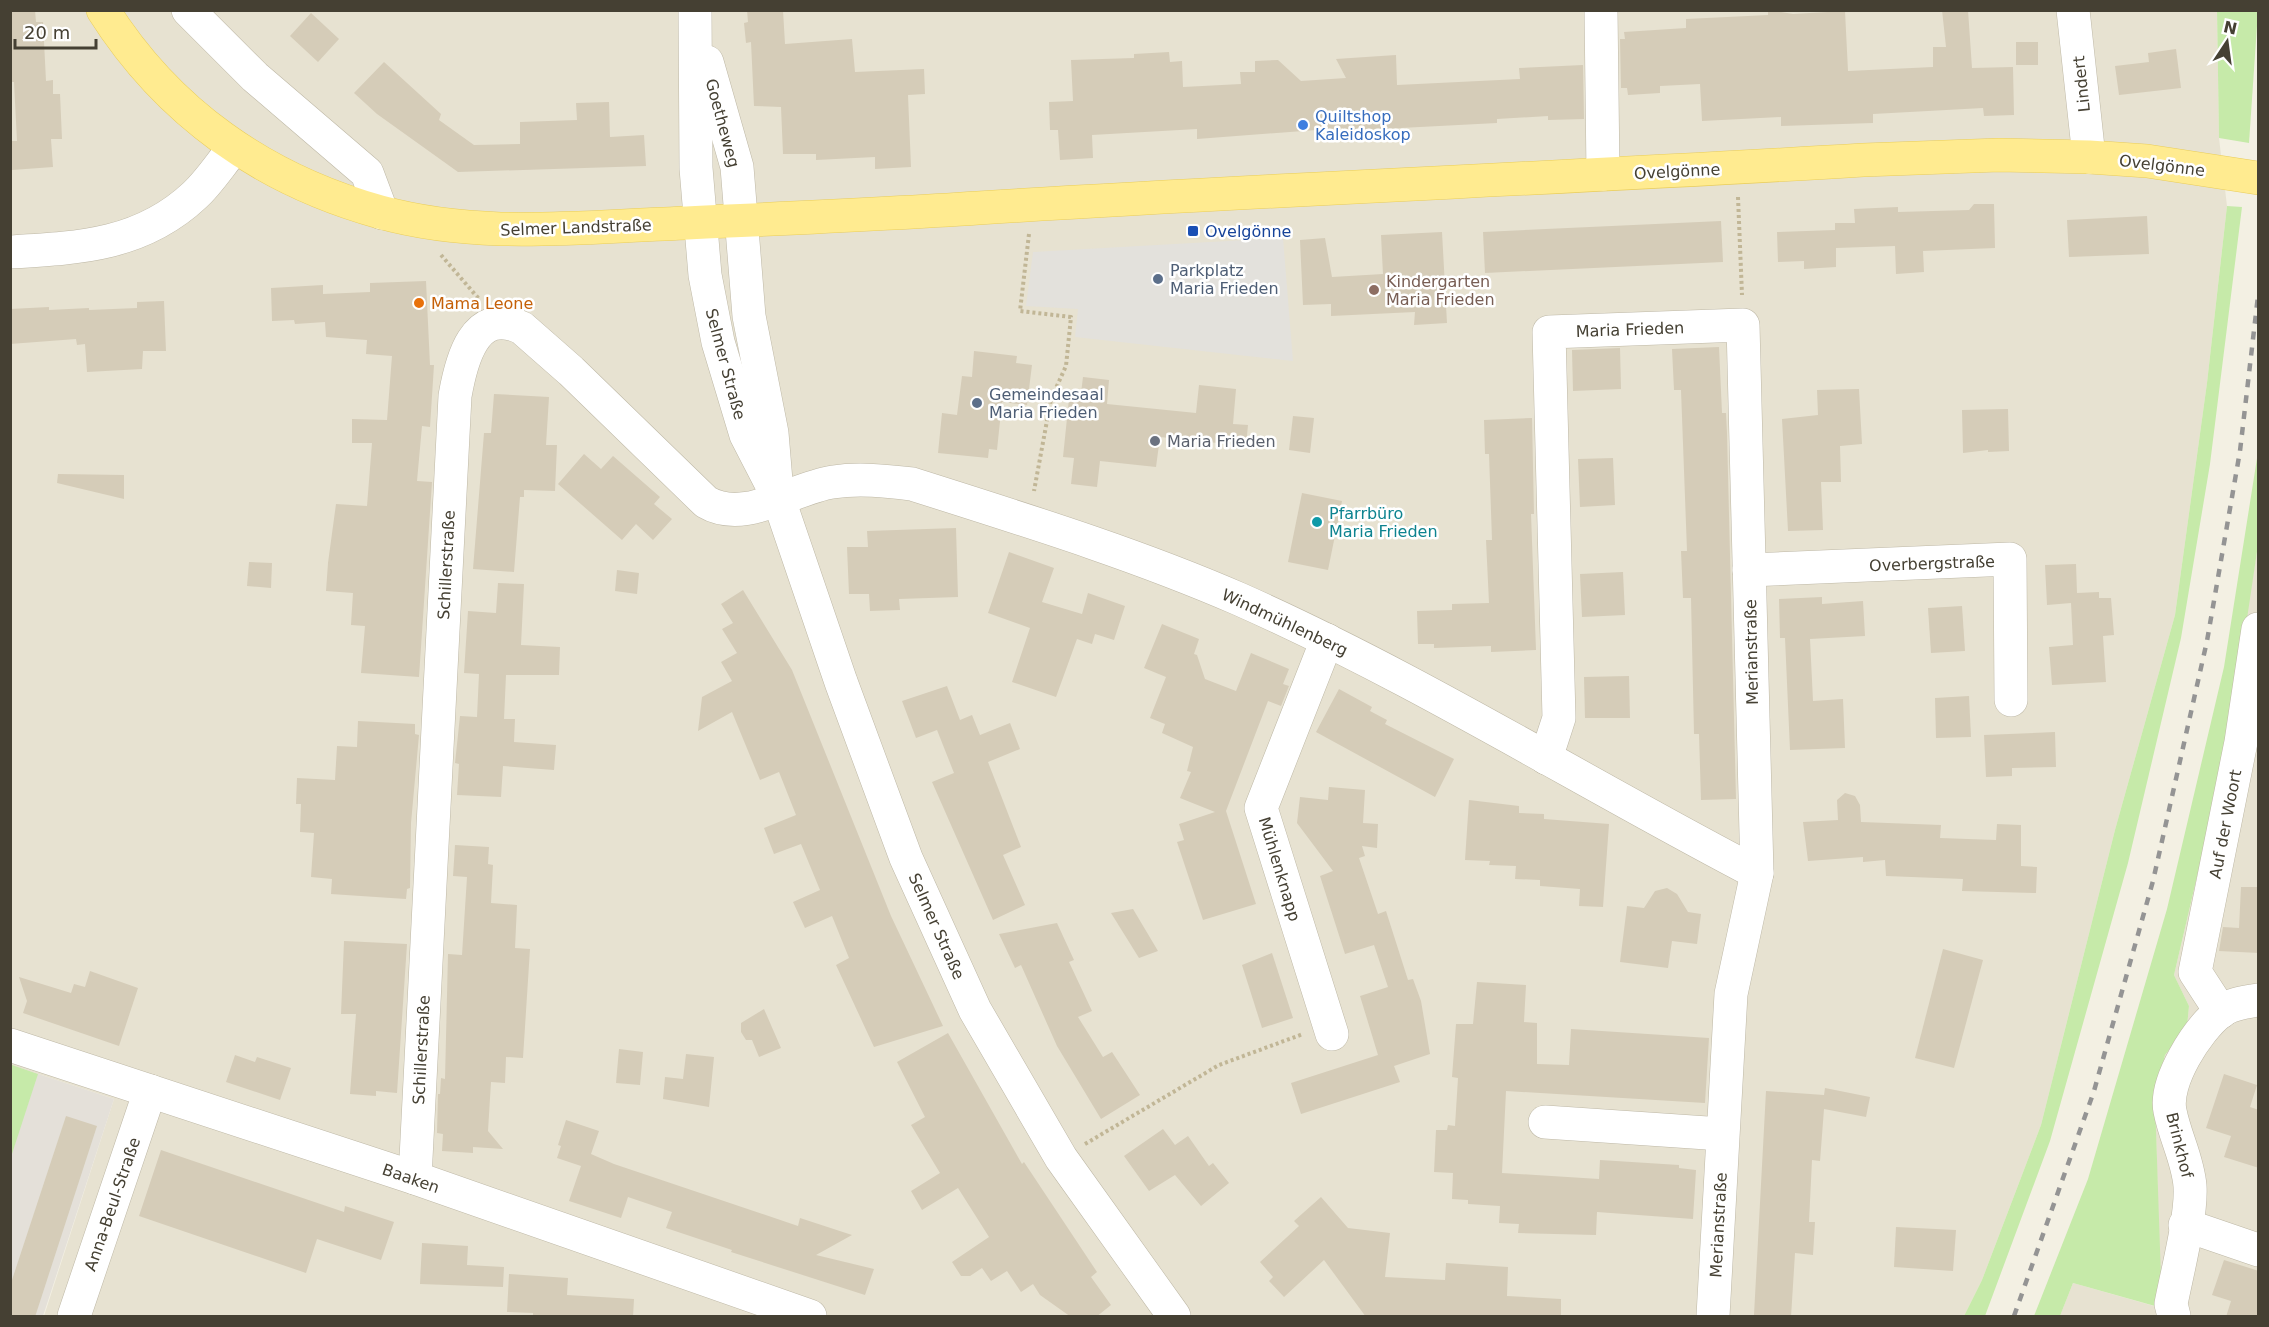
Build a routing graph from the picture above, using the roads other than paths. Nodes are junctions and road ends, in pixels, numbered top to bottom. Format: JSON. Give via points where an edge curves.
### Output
{"nodes":[{"id":1,"x":103,"y":10,"type":"edge"},
{"id":2,"x":188,"y":10,"type":"edge"},
{"id":3,"x":1601,"y":10,"type":"edge"},
{"id":4,"x":2073,"y":10,"type":"edge"},
{"id":5,"x":695,"y":18,"type":"edge"},
{"id":6,"x":234,"y":148,"type":"junction"},
{"id":7,"x":2089,"y":157,"type":"junction"},
{"id":8,"x":1603,"y":174,"type":"junction"},
{"id":9,"x":2259,"y":178,"type":"edge"},
{"id":10,"x":382,"y":213,"type":"junction"},
{"id":11,"x":741,"y":221,"type":"junction"},
{"id":12,"x":699,"y":222,"type":"junction"},
{"id":13,"x":10,"y":252,"type":"edge"},
{"id":14,"x":1743,"y":325,"type":"joint"},
{"id":15,"x":778,"y":497,"type":"junction"},
{"id":16,"x":1749,"y":570,"type":"junction"},
{"id":17,"x":2259,"y":629,"type":"edge"},
{"id":18,"x":1327,"y":640,"type":"junction"},
{"id":19,"x":2011,"y":700,"type":"dead end"},
{"id":20,"x":1546,"y":759,"type":"junction"},
{"id":21,"x":1757,"y":873,"type":"junction"},
{"id":22,"x":2259,"y":1000,"type":"edge"},
{"id":23,"x":2221,"y":1011,"type":"junction"},
{"id":24,"x":1330,"y":1030,"type":"road end"},
{"id":25,"x":10,"y":1045,"type":"edge"},
{"id":26,"x":150,"y":1091,"type":"junction"},
{"id":27,"x":1545,"y":1122,"type":"dead end"},
{"id":28,"x":1722,"y":1134,"type":"junction"},
{"id":29,"x":415,"y":1178,"type":"junction"},
{"id":30,"x":2185,"y":1225,"type":"junction"},
{"id":31,"x":2259,"y":1250,"type":"edge"},
{"id":32,"x":749,"y":1306,"type":"edge"},
{"id":33,"x":74,"y":1317,"type":"edge"},
{"id":34,"x":810,"y":1317,"type":"edge"},
{"id":35,"x":1174,"y":1317,"type":"edge"},
{"id":36,"x":1713,"y":1317,"type":"edge"},
{"id":37,"x":2174,"y":1317,"type":"edge"}],
"edges":[{"from":1,"to":6,"type":"main road","name":"Selmer Landstraße","via":[[165,89]]},
{"from":2,"to":10,"type":"street","via":[[255,76],[367,173]]},
{"from":3,"to":8,"type":"street"},
{"from":4,"to":7,"type":"street","name":"Lindert"},
{"from":5,"to":11,"type":"street","name":"Goetheweg","via":[[737,167]]},
{"from":5,"to":12,"type":"street","name":"Goetheweg"},
{"from":6,"to":10,"type":"main road","name":"Selmer Landstraße","via":[[276,173],[330,197]]},
{"from":6,"to":13,"type":"street","via":[[195,195],[148,229],[110,243]]},
{"from":7,"to":8,"type":"main road","name":"Ovelgönne","via":[[1999,155]]},
{"from":7,"to":9,"type":"main road","name":"Ovelgönne","via":[[2146,161]]},
{"from":8,"to":11,"type":"main road","name":"Ovelgönne"},
{"from":10,"to":12,"type":"main road","name":"Selmer Landstraße","via":[[481,230],[537,231]]},
{"from":11,"to":12,"type":"main road","name":"Ovelgönne"},
{"from":11,"to":15,"type":"street","name":"Selmer Straße","via":[[749,315],[772,433]]},
{"from":12,"to":15,"type":"street","name":"Selmer Straße","via":[[711,309],[732,392],[746,435]]},
{"from":14,"to":16,"type":"street","name":"Merianstraße"},
{"from":14,"to":20,"type":"street","name":"Maria Frieden","via":[[1549,332],[1559,718]]},
{"from":15,"to":18,"type":"street","name":"Windmühlenberg","via":[[833,482],[912,484],[1186,578]]},
{"from":15,"to":29,"type":"street","name":"Schillerstraße","via":[[745,511],[727,511],[706,502],[522,328],[513,323],[491,325],[471,342],[459,370],[455,396]]},
{"from":15,"to":35,"type":"street","name":"Selmer Straße","via":[[906,858],[975,1010],[1061,1158]]},
{"from":16,"to":19,"type":"street","name":"Overbergstraße","via":[[2010,559]]},
{"from":16,"to":21,"type":"street","name":"Merianstraße"},
{"from":17,"to":23,"type":"street","name":"Auf der Woort","via":[[2241,742],[2195,972]]},
{"from":18,"to":20,"type":"street","name":"Windmühlenberg"},
{"from":18,"to":24,"type":"street","name":"Mühlenknapp","via":[[1261,807]]},
{"from":20,"to":21,"type":"street","name":"Windmühlenberg"},
{"from":21,"to":28,"type":"street","name":"Merianstraße","via":[[1731,994]]},
{"from":22,"to":23,"type":"street","name":"Brinkhof"},
{"from":23,"to":30,"type":"street","name":"Brinkhof","via":[[2202,1029],[2187,1052],[2175,1078],[2169,1109],[2190,1188]]},
{"from":25,"to":26,"type":"street","name":"Baaken"},
{"from":26,"to":29,"type":"street","name":"Baaken"},
{"from":26,"to":33,"type":"street","name":"Anna-Beul-Straße"},
{"from":27,"to":28,"type":"street"},
{"from":28,"to":36,"type":"street","name":"Merianstraße"},
{"from":29,"to":32,"type":"street","name":"Baaken"},
{"from":30,"to":31,"type":"street"},
{"from":30,"to":37,"type":"street","name":"Brinkhof","via":[[2171,1304]]},
{"from":32,"to":34,"type":"street","name":"Baaken"}]}
